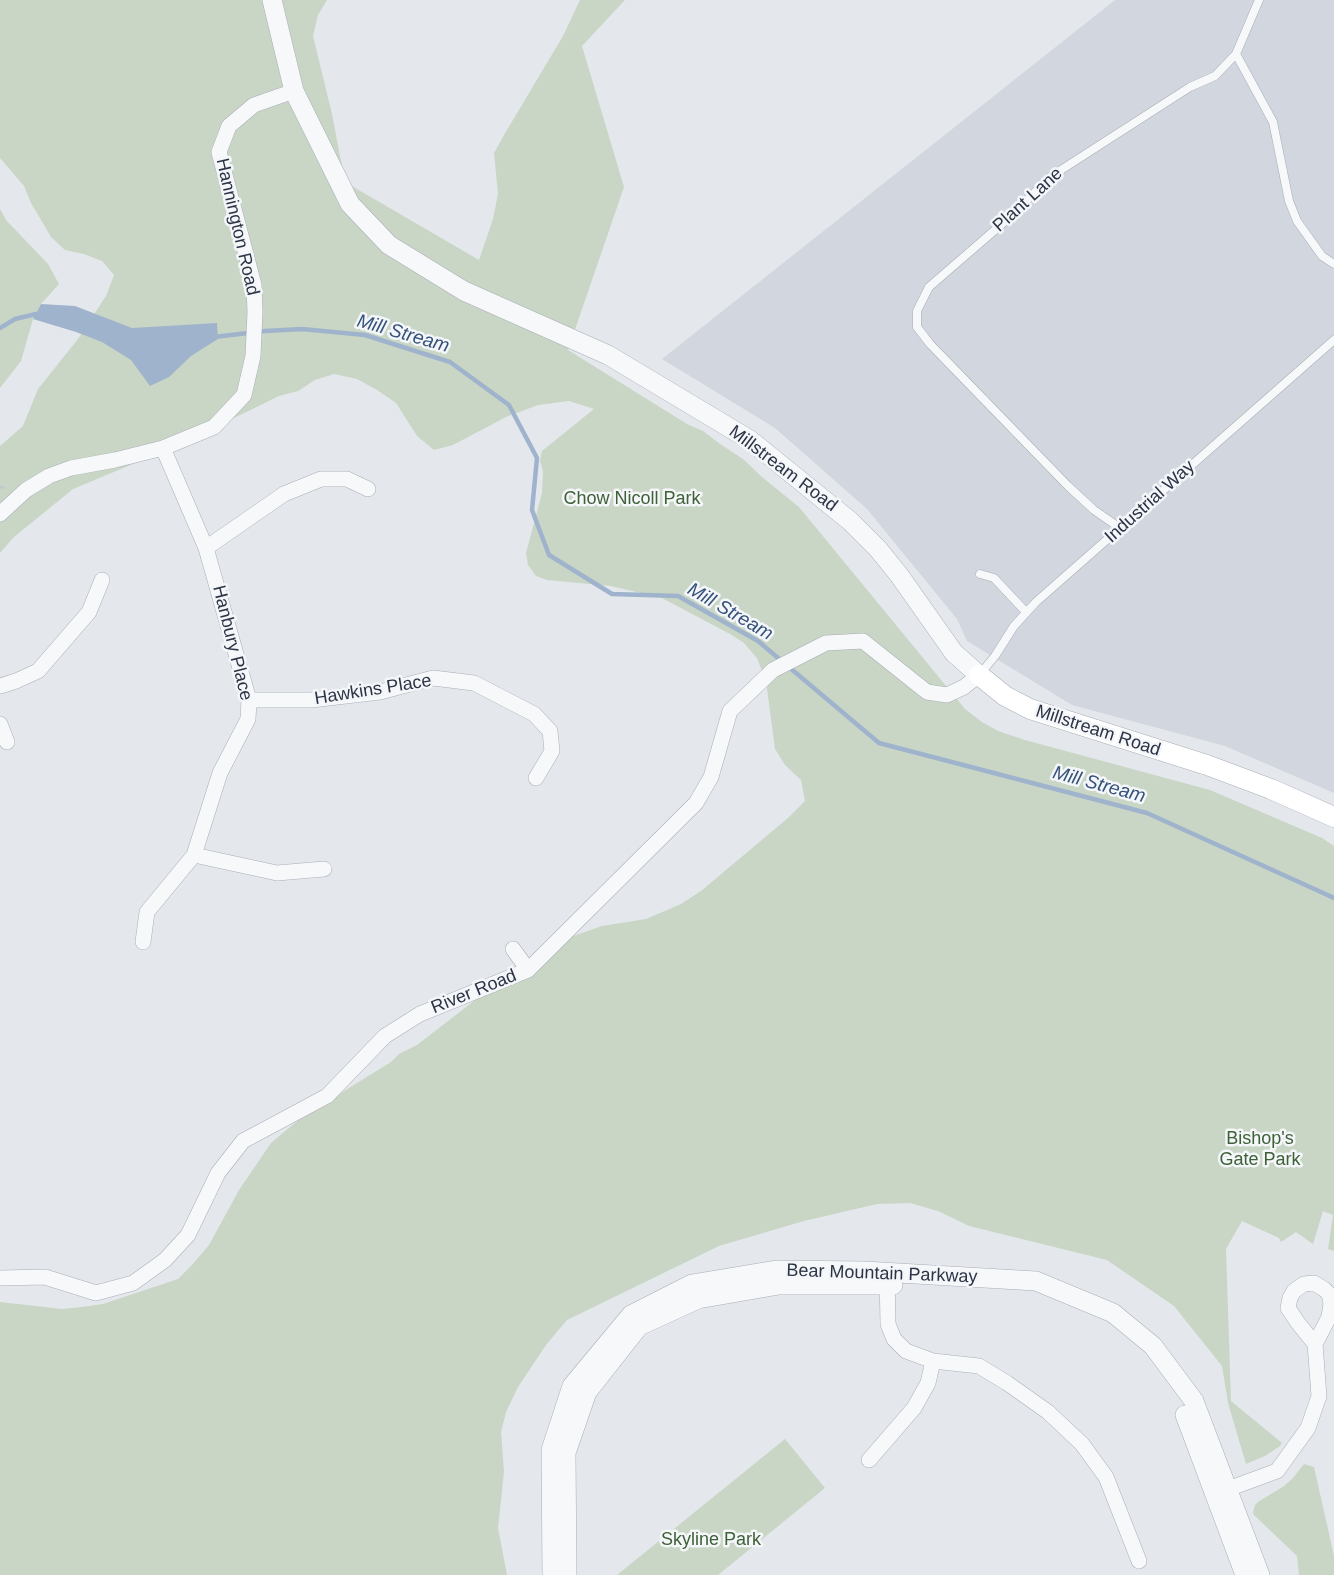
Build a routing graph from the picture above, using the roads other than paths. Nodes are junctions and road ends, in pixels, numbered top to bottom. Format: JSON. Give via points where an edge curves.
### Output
{"nodes":[{"id":1,"x":272,"y":0,"type":"edge"},
{"id":2,"x":1259,"y":0,"type":"edge"},
{"id":3,"x":1236,"y":54,"type":"junction"},
{"id":4,"x":294,"y":91,"type":"junction"},
{"id":5,"x":1334,"y":264,"type":"edge"},
{"id":6,"x":1334,"y":340,"type":"edge"},
{"id":7,"x":164,"y":448,"type":"junction"},
{"id":8,"x":368,"y":489,"type":"dead end"},
{"id":9,"x":0,"y":514,"type":"edge"},
{"id":10,"x":1120,"y":528,"type":"junction"},
{"id":11,"x":206,"y":548,"type":"junction"},
{"id":12,"x":980,"y":574,"type":"dead end"},
{"id":13,"x":102,"y":580,"type":"dead end"},
{"id":14,"x":1026,"y":612,"type":"junction"},
{"id":15,"x":978,"y":675,"type":"junction"},
{"id":16,"x":0,"y":686,"type":"edge"},
{"id":17,"x":249,"y":700,"type":"junction"},
{"id":18,"x":0,"y":724,"type":"edge"},
{"id":19,"x":8,"y":742,"type":"dead end"},
{"id":20,"x":536,"y":778,"type":"dead end"},
{"id":21,"x":1334,"y":817,"type":"edge"},
{"id":22,"x":194,"y":854,"type":"junction"},
{"id":23,"x":324,"y":869,"type":"dead end"},
{"id":24,"x":143,"y":942,"type":"dead end"},
{"id":25,"x":513,"y":949,"type":"dead end"},
{"id":26,"x":528,"y":970,"type":"junction"},
{"id":27,"x":0,"y":1278,"type":"edge"},
{"id":28,"x":887,"y":1279,"type":"junction"},
{"id":29,"x":1315,"y":1344,"type":"dead end"},
{"id":30,"x":933,"y":1361,"type":"junction"},
{"id":31,"x":869,"y":1460,"type":"dead end"},
{"id":32,"x":1222,"y":1491,"type":"junction"},
{"id":33,"x":1139,"y":1561,"type":"dead end"},
{"id":34,"x":552,"y":1575,"type":"edge"},
{"id":35,"x":567,"y":1575,"type":"edge"},
{"id":36,"x":1245,"y":1575,"type":"edge"},
{"id":37,"x":1260,"y":1575,"type":"edge"}],
"edges":[{"from":1,"to":4,"type":"street","name":"Millstream Road"},
{"from":2,"to":3,"type":"lane"},
{"from":3,"to":5,"type":"lane","via":[[1273,122],[1289,201],[1297,221],[1322,256]]},
{"from":3,"to":10,"type":"lane","name":"Plant Lane","via":[[1214,76],[1190,87],[1050,177],[1010,217],[929,287],[917,311],[917,327],[930,344],[1068,486]]},
{"from":4,"to":7,"type":"street","name":"Hannington Road","via":[[254,105],[229,126],[219,152],[254,285],[253,356],[244,395],[214,427]]},
{"from":4,"to":15,"type":"street","name":"Millstream Road","via":[[350,204],[389,245],[464,290],[608,355],[750,440],[850,521],[878,549],[950,648]]},
{"from":6,"to":10,"type":"lane","name":"Industrial Way"},
{"from":7,"to":9,"type":"street","name":"Hannington Road","via":[[71,468],[49,476],[26,490]]},
{"from":7,"to":11,"type":"street","name":"Hanbury Place"},
{"from":8,"to":11,"type":"street","via":[[347,478],[322,479],[284,494]]},
{"from":10,"to":14,"type":"lane","name":"Industrial Way"},
{"from":11,"to":17,"type":"street","name":"Hanbury Place"},
{"from":12,"to":14,"type":"lane","via":[[994,578]]},
{"from":13,"to":16,"type":"street","via":[[89,612],[38,671]]},
{"from":14,"to":15,"type":"lane","name":"Industrial Way"},
{"from":15,"to":21,"type":"main road","name":"Millstream Road","via":[[1005,696],[1030,709],[1207,765]]},
{"from":15,"to":26,"type":"street","name":"River Road","via":[[947,695],[927,692],[863,641],[826,643],[773,670],[730,710],[711,778],[696,803]]},
{"from":17,"to":20,"type":"street","name":"Hawkins Place","via":[[311,700],[380,692],[433,678],[474,683],[534,714],[550,731],[552,751]]},
{"from":17,"to":22,"type":"street","name":"Hanbury Place","via":[[248,719],[220,773]]},
{"from":18,"to":19,"type":"street"},
{"from":22,"to":23,"type":"street","via":[[277,873]]},
{"from":22,"to":24,"type":"street","name":"Hanbury Place","via":[[147,912]]},
{"from":25,"to":26,"type":"street"},
{"from":26,"to":27,"type":"street","name":"River Road","via":[[420,1014],[385,1036],[327,1096],[243,1141],[218,1173],[188,1235],[165,1260],[133,1283],[96,1293],[45,1277]]},
{"from":28,"to":30,"type":"street","via":[[888,1324],[894,1339],[906,1351]]},
{"from":28,"to":32,"type":"street","name":"Bear Mountain Parkway","via":[[1036,1294],[1104,1322],[1145,1355],[1182,1405]]},
{"from":28,"to":34,"type":"street","name":"Bear Mountain Parkway","via":[[776,1270],[692,1284],[631,1315],[572,1386],[551,1450]]},
{"from":28,"to":35,"type":"street","name":"Bear Mountain Parkway","via":[[779,1285],[698,1299],[639,1326],[587,1392],[566,1454]]},
{"from":29,"to":32,"type":"street","via":[[1319,1396],[1308,1428],[1277,1471]]},
{"from":30,"to":31,"type":"street","via":[[928,1383],[914,1408]]},
{"from":30,"to":33,"type":"street","via":[[979,1366],[1048,1412],[1082,1444],[1106,1477]]},
{"from":32,"to":36,"type":"street","name":"Bear Mountain Parkway"},
{"from":32,"to":37,"type":"street","name":"Bear Mountain Parkway"}]}
